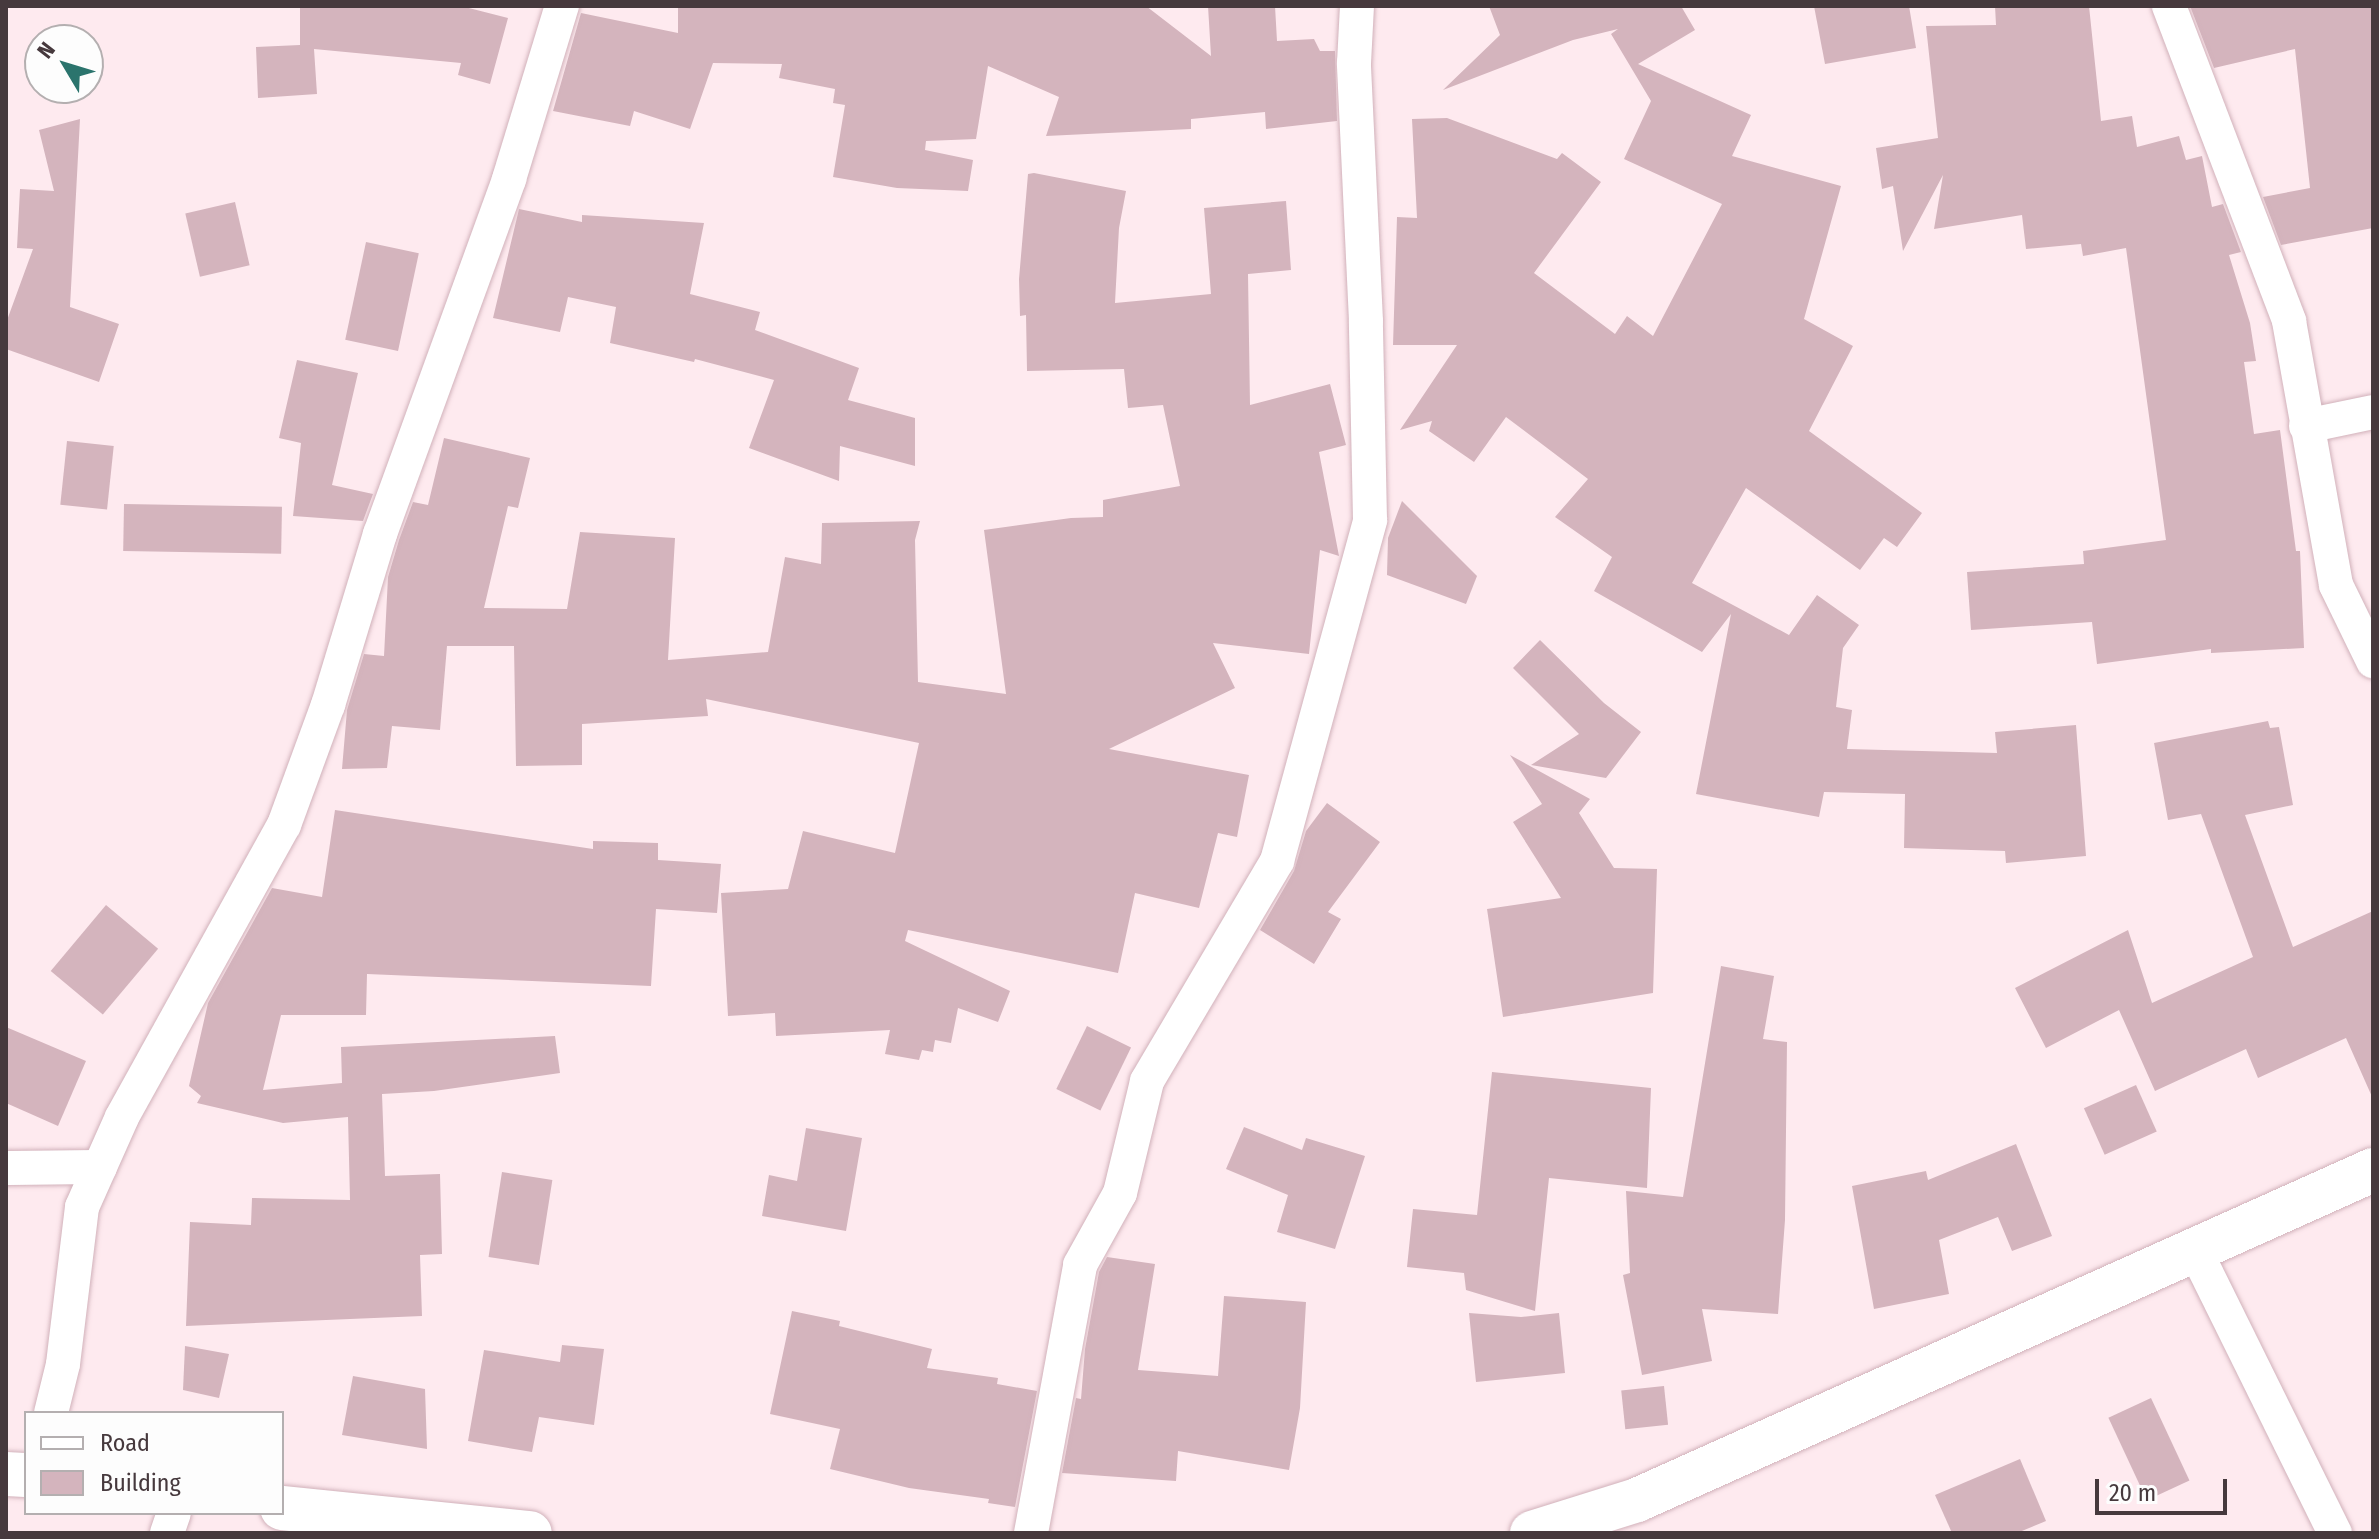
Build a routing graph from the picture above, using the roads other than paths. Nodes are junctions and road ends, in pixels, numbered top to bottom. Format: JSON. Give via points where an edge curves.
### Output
{"nodes":[{"id":1,"x":562,"y":6,"type":"edge"},
{"id":2,"x":1357,"y":6,"type":"edge"},
{"id":3,"x":2169,"y":6,"type":"edge"},
{"id":4,"x":2373,"y":412,"type":"edge"},
{"id":5,"x":2306,"y":426,"type":"junction"},
{"id":6,"x":2373,"y":661,"type":"edge"},
{"id":7,"x":100,"y":1167,"type":"junction"},
{"id":8,"x":6,"y":1168,"type":"edge"},
{"id":9,"x":2373,"y":1170,"type":"edge"},
{"id":10,"x":2195,"y":1250,"type":"junction"},
{"id":11,"x":51,"y":1411,"type":"edge"},
{"id":12,"x":284,"y":1508,"type":"edge"},
{"id":13,"x":530,"y":1533,"type":"edge"},
{"id":14,"x":1031,"y":1533,"type":"edge"},
{"id":15,"x":1532,"y":1533,"type":"edge"},
{"id":16,"x":2335,"y":1533,"type":"edge"}],
"edges":[{"from":1,"to":7,"type":"street","via":[[509,179],[380,534],[328,705],[284,825],[129,1104]]},
{"from":2,"to":14,"type":"street","via":[[1354,63],[1370,520],[1277,861],[1147,1081],[1120,1193],[1080,1265]]},
{"from":3,"to":5,"type":"street","via":[[2289,321]]},
{"from":4,"to":5,"type":"street"},
{"from":5,"to":6,"type":"street","via":[[2336,585]]},
{"from":7,"to":8,"type":"street"},
{"from":7,"to":11,"type":"street","via":[[82,1207],[63,1364]]},
{"from":9,"to":10,"type":"street"},
{"from":10,"to":15,"type":"street","via":[[1637,1500]]},
{"from":10,"to":16,"type":"street"},
{"from":12,"to":13,"type":"street"}]}
